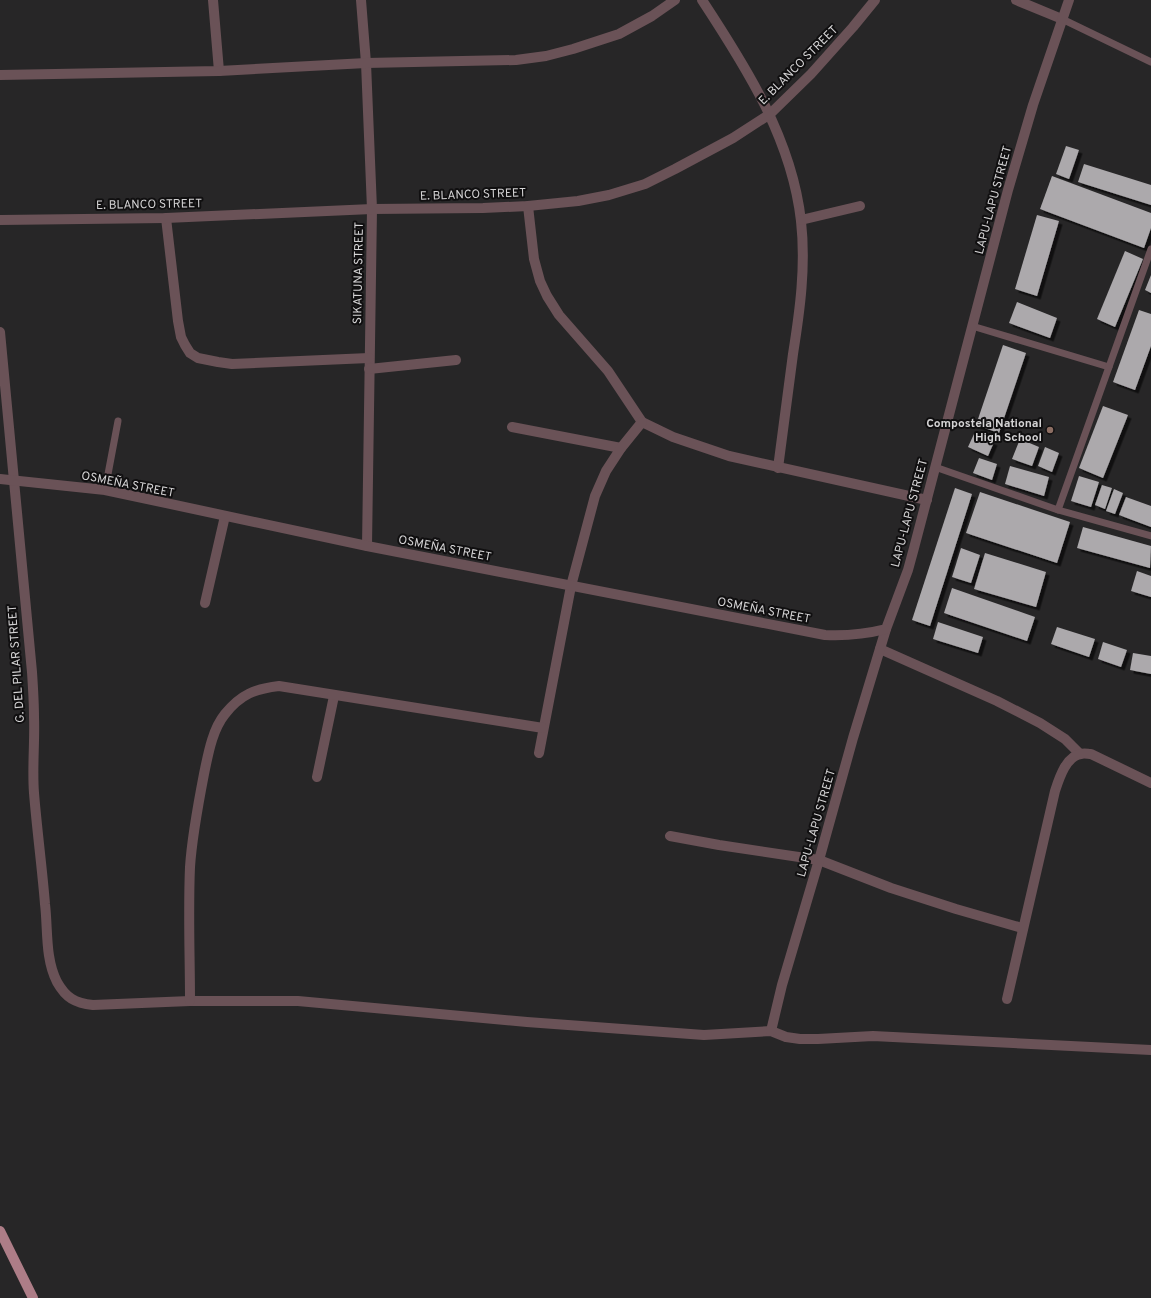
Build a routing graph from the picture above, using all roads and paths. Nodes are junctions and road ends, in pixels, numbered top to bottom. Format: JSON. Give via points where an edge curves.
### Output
{"nodes":[{"id":1,"x":213,"y":0,"type":"edge"},
{"id":2,"x":361,"y":0,"type":"edge"},
{"id":3,"x":675,"y":0,"type":"edge"},
{"id":4,"x":702,"y":0,"type":"edge"},
{"id":5,"x":875,"y":0,"type":"edge"},
{"id":6,"x":1016,"y":0,"type":"edge"},
{"id":7,"x":1069,"y":0,"type":"edge"},
{"id":8,"x":1062,"y":19,"type":"junction"},
{"id":9,"x":1151,"y":62,"type":"edge"},
{"id":10,"x":366,"y":63,"type":"junction"},
{"id":11,"x":219,"y":71,"type":"junction"},
{"id":12,"x":0,"y":75,"type":"edge"},
{"id":13,"x":770,"y":114,"type":"junction"},
{"id":14,"x":528,"y":206,"type":"junction"},
{"id":15,"x":860,"y":206,"type":"dead end"},
{"id":16,"x":372,"y":209,"type":"junction"},
{"id":17,"x":166,"y":218,"type":"junction"},
{"id":18,"x":0,"y":220,"type":"edge"},
{"id":19,"x":801,"y":220,"type":"junction"},
{"id":20,"x":1151,"y":249,"type":"edge"},
{"id":21,"x":972,"y":326,"type":"junction"},
{"id":22,"x":0,"y":332,"type":"edge"},
{"id":23,"x":369,"y":358,"type":"junction"},
{"id":24,"x":456,"y":360,"type":"dead end"},
{"id":25,"x":1109,"y":367,"type":"junction"},
{"id":26,"x":369,"y":369,"type":"junction"},
{"id":27,"x":2,"y":378,"type":"edge"},
{"id":28,"x":118,"y":421,"type":"dead end"},
{"id":29,"x":642,"y":422,"type":"junction"},
{"id":30,"x":512,"y":426,"type":"dead end"},
{"id":31,"x":621,"y":448,"type":"junction"},
{"id":32,"x":935,"y":467,"type":"junction"},
{"id":33,"x":778,"y":468,"type":"junction"},
{"id":34,"x":0,"y":479,"type":"edge"},
{"id":35,"x":13,"y":480,"type":"junction"},
{"id":36,"x":105,"y":490,"type":"junction"},
{"id":37,"x":927,"y":500,"type":"junction"},
{"id":38,"x":1058,"y":510,"type":"junction"},
{"id":39,"x":225,"y":516,"type":"junction"},
{"id":40,"x":1151,"y":536,"type":"edge"},
{"id":41,"x":367,"y":546,"type":"junction"},
{"id":42,"x":571,"y":586,"type":"junction"},
{"id":43,"x":205,"y":603,"type":"dead end"},
{"id":44,"x":886,"y":629,"type":"junction"},
{"id":45,"x":880,"y":649,"type":"junction"},
{"id":46,"x":334,"y":696,"type":"junction"},
{"id":47,"x":544,"y":728,"type":"junction"},
{"id":48,"x":539,"y":753,"type":"dead end"},
{"id":49,"x":1080,"y":754,"type":"junction"},
{"id":50,"x":317,"y":777,"type":"dead end"},
{"id":51,"x":1151,"y":783,"type":"edge"},
{"id":52,"x":670,"y":836,"type":"dead end"},
{"id":53,"x":819,"y":860,"type":"junction"},
{"id":54,"x":1022,"y":928,"type":"junction"},
{"id":55,"x":1007,"y":999,"type":"dead end"},
{"id":56,"x":190,"y":1001,"type":"junction"},
{"id":57,"x":771,"y":1032,"type":"junction"},
{"id":58,"x":1151,"y":1050,"type":"edge"},
{"id":59,"x":0,"y":1231,"type":"edge"},
{"id":60,"x":33,"y":1298,"type":"edge"}],
"edges":[{"from":1,"to":11,"type":"street"},
{"from":2,"to":10,"type":"street","name":"SIKATUNA STREET"},
{"from":3,"to":10,"type":"street","via":[[619,34],[546,56],[516,60]]},
{"from":4,"to":13,"type":"street"},
{"from":5,"to":13,"type":"street","name":"E. BLANCO STREET","via":[[811,74]]},
{"from":6,"to":8,"type":"street"},
{"from":7,"to":8,"type":"street","name":"LAPU-LAPU STREET"},
{"from":8,"to":9,"type":"lane"},
{"from":8,"to":21,"type":"street","name":"LAPU-LAPU STREET","via":[[1029,120]]},
{"from":10,"to":11,"type":"street"},
{"from":10,"to":16,"type":"street","name":"SIKATUNA STREET"},
{"from":11,"to":12,"type":"street"},
{"from":13,"to":14,"type":"street","name":"E. BLANCO STREET","via":[[733,138],[645,184],[578,201]]},
{"from":13,"to":19,"type":"street","via":[[784,149]]},
{"from":14,"to":16,"type":"street","name":"E. BLANCO STREET"},
{"from":14,"to":29,"type":"street","via":[[534,259],[546,296],[559,316],[608,371]]},
{"from":15,"to":19,"type":"street"},
{"from":16,"to":17,"type":"street","name":"E. BLANCO STREET"},
{"from":16,"to":23,"type":"street","name":"SIKATUNA STREET"},
{"from":17,"to":18,"type":"street","name":"E. BLANCO STREET"},
{"from":17,"to":23,"type":"street","via":[[178,321],[181,336],[190,353],[198,358],[232,364]]},
{"from":19,"to":33,"type":"street","via":[[802,285]]},
{"from":20,"to":25,"type":"lane"},
{"from":21,"to":25,"type":"lane"},
{"from":21,"to":32,"type":"street","name":"LAPU-LAPU STREET"},
{"from":22,"to":27,"type":"street","name":"G. DEL PILAR STREET"},
{"from":23,"to":26,"type":"street","name":"SIKATUNA STREET"},
{"from":24,"to":26,"type":"street"},
{"from":25,"to":38,"type":"lane"},
{"from":26,"to":41,"type":"street","name":"SIKATUNA STREET"},
{"from":27,"to":35,"type":"street","name":"G. DEL PILAR STREET"},
{"from":28,"to":36,"type":"lane"},
{"from":29,"to":31,"type":"street"},
{"from":29,"to":33,"type":"street","via":[[700,447]]},
{"from":30,"to":31,"type":"street"},
{"from":31,"to":42,"type":"street","via":[[606,471],[595,496]]},
{"from":32,"to":37,"type":"street","name":"LAPU-LAPU STREET"},
{"from":32,"to":38,"type":"lane"},
{"from":33,"to":37,"type":"street"},
{"from":34,"to":35,"type":"street","name":"OSMEÑA STREET"},
{"from":35,"to":36,"type":"street","name":"OSMEÑA STREET"},
{"from":35,"to":56,"type":"street","name":"G. DEL PILAR STREET","via":[[32,672],[34,792],[51,967],[62,991],[71,1000],[81,1004]]},
{"from":36,"to":39,"type":"street","name":"OSMEÑA STREET"},
{"from":37,"to":44,"type":"street","name":"LAPU-LAPU STREET","via":[[908,570]]},
{"from":38,"to":40,"type":"lane"},
{"from":39,"to":41,"type":"street","name":"OSMEÑA STREET"},
{"from":39,"to":43,"type":"street"},
{"from":41,"to":42,"type":"street","name":"OSMEÑA STREET"},
{"from":42,"to":44,"type":"street","name":"OSMEÑA STREET","via":[[825,635],[856,635]]},
{"from":42,"to":47,"type":"street"},
{"from":44,"to":45,"type":"street","name":"LAPU-LAPU STREET"},
{"from":45,"to":49,"type":"street","via":[[997,700],[1065,739]]},
{"from":45,"to":53,"type":"street","name":"LAPU-LAPU STREET"},
{"from":46,"to":47,"type":"street"},
{"from":46,"to":50,"type":"street"},
{"from":46,"to":56,"type":"street","via":[[280,686],[264,688],[250,692],[234,704],[219,726],[209,753],[190,866]]},
{"from":47,"to":48,"type":"street"},
{"from":49,"to":51,"type":"street","via":[[1091,754],[1101,758]]},
{"from":49,"to":54,"type":"street","via":[[1061,772]]},
{"from":52,"to":53,"type":"street"},
{"from":53,"to":54,"type":"street","via":[[956,910]]},
{"from":53,"to":57,"type":"street","name":"LAPU-LAPU STREET","via":[[782,985]]},
{"from":54,"to":55,"type":"street"},
{"from":56,"to":57,"type":"street","via":[[298,1001],[704,1035]]},
{"from":57,"to":58,"type":"street","via":[[800,1039],[873,1036]]},
{"from":59,"to":60,"type":"main road"}]}
